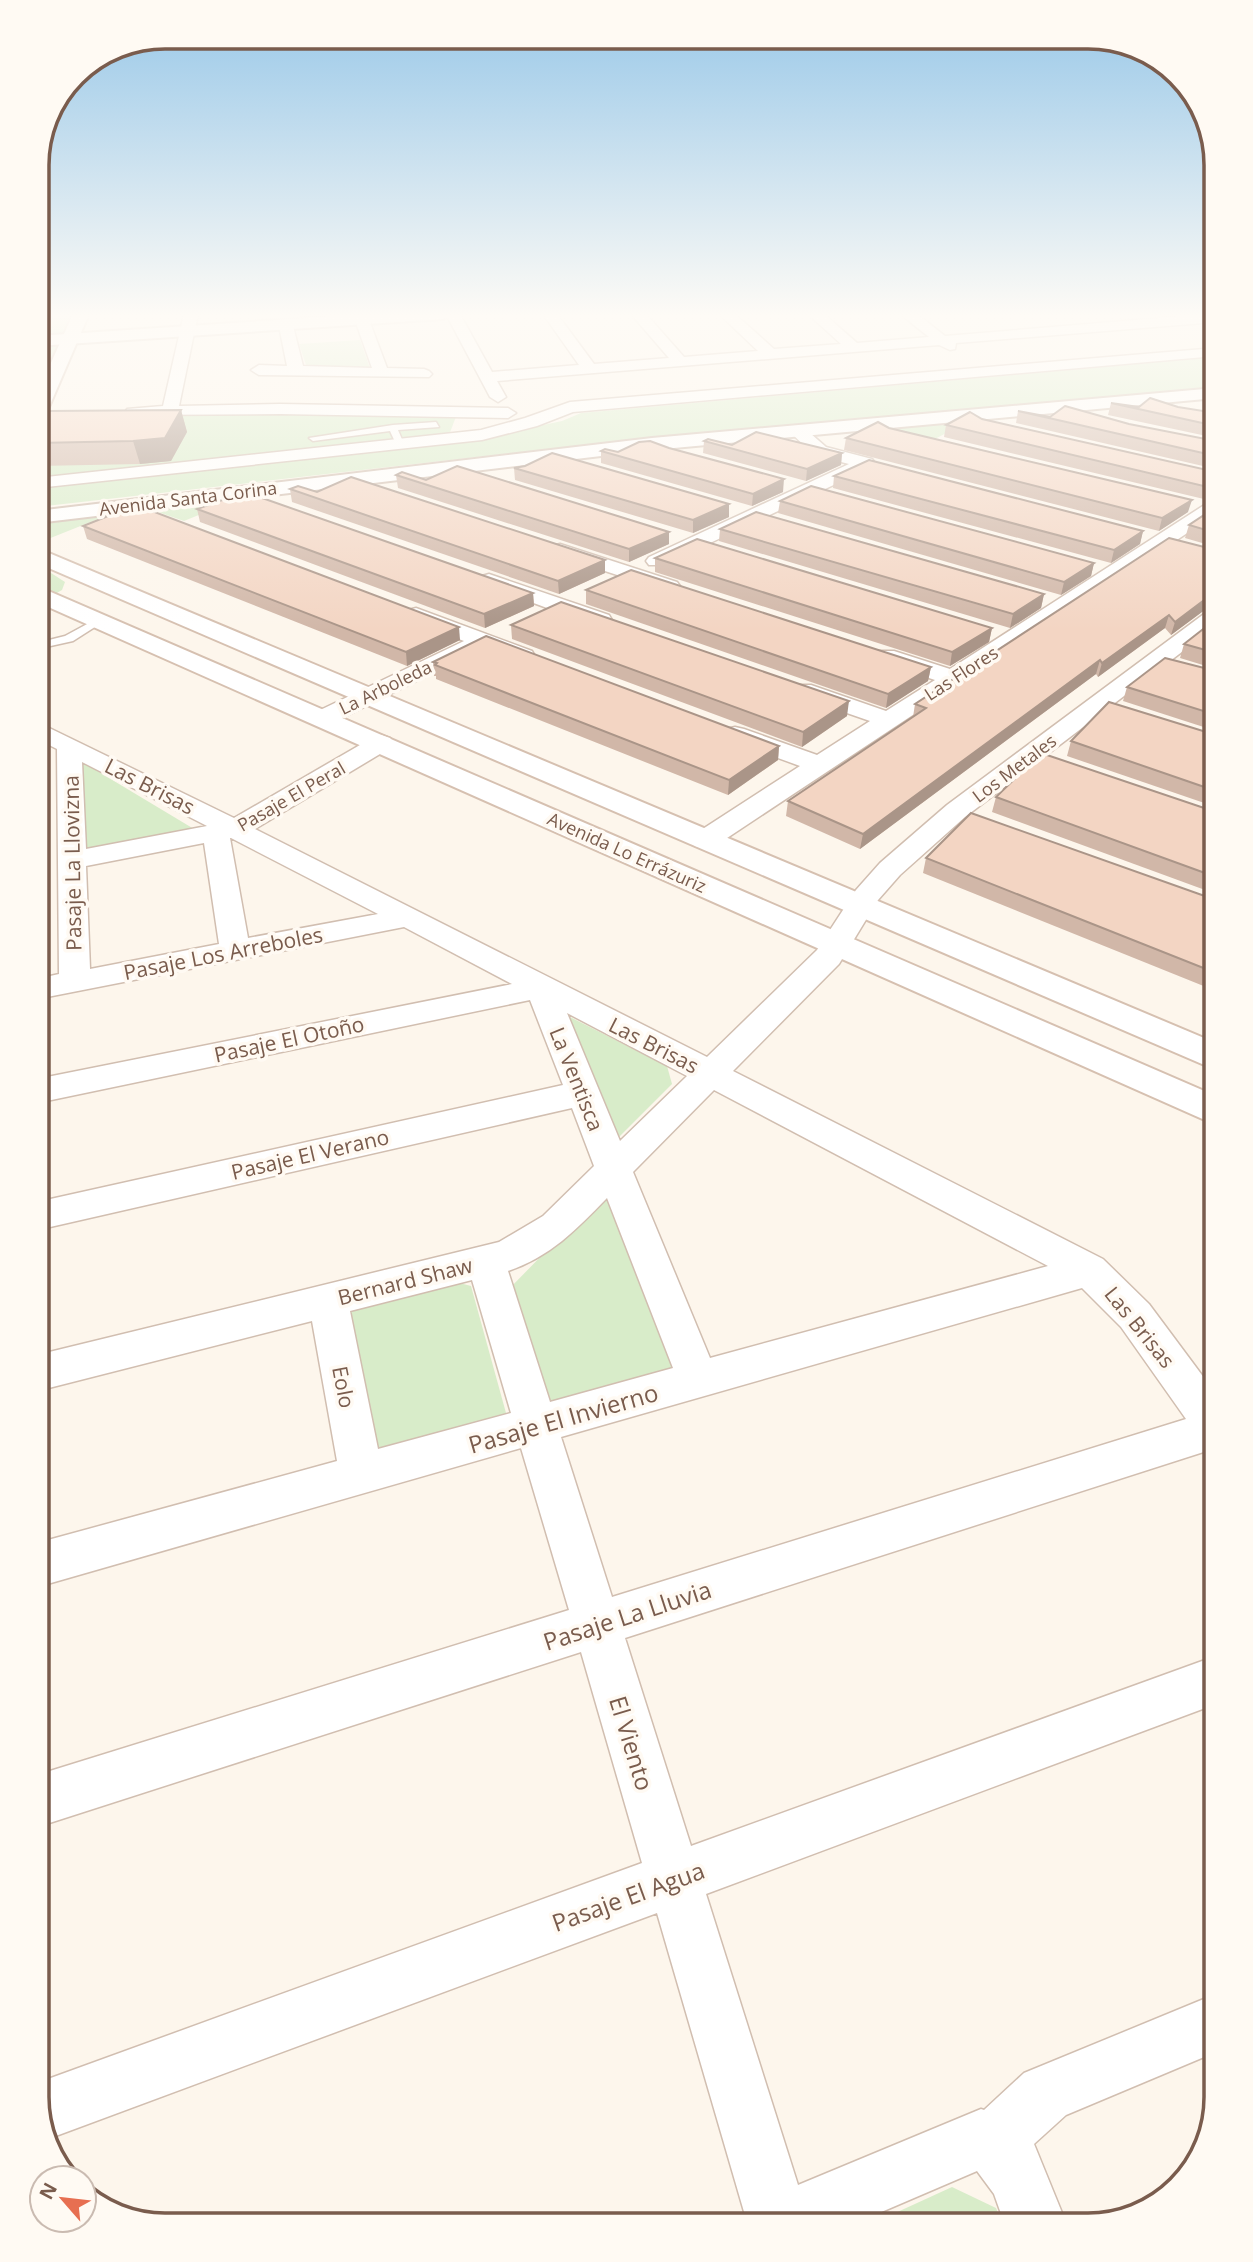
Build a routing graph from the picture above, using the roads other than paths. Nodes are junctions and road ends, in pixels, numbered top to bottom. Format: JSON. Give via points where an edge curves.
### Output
{"nodes":[{"id":1,"x":537,"y":420,"type":"edge"},
{"id":2,"x":931,"y":420,"type":"edge"},
{"id":3,"x":979,"y":420,"type":"edge"},
{"id":4,"x":1099,"y":420,"type":"edge"},
{"id":5,"x":1104,"y":421,"type":"edge"},
{"id":6,"x":436,"y":425,"type":"dead end"},
{"id":7,"x":876,"y":425,"type":"junction"},
{"id":8,"x":1013,"y":430,"type":"edge"},
{"id":9,"x":797,"y":431,"type":"junction"},
{"id":10,"x":396,"y":436,"type":"junction"},
{"id":11,"x":313,"y":438,"type":"dead end"},
{"id":12,"x":920,"y":439,"type":"edge"},
{"id":13,"x":652,"y":444,"type":"junction"},
{"id":14,"x":556,"y":455,"type":"junction"},
{"id":15,"x":688,"y":458,"type":"edge"},
{"id":16,"x":456,"y":466,"type":"junction"},
{"id":17,"x":601,"y":472,"type":"edge"},
{"id":18,"x":358,"y":478,"type":"junction"},
{"id":19,"x":49,"y":481,"type":"edge"},
{"id":20,"x":782,"y":483,"type":"edge"},
{"id":21,"x":500,"y":484,"type":"edge"},
{"id":22,"x":809,"y":490,"type":"junction"},
{"id":23,"x":249,"y":491,"type":"junction"},
{"id":24,"x":386,"y":494,"type":"edge"},
{"id":25,"x":836,"y":497,"type":"edge"},
{"id":26,"x":1185,"y":503,"type":"edge"},
{"id":27,"x":141,"y":504,"type":"junction"},
{"id":28,"x":1204,"y":506,"type":"edge"},
{"id":29,"x":279,"y":507,"type":"edge"},
{"id":30,"x":728,"y":508,"type":"edge"},
{"id":31,"x":1204,"y":514,"type":"edge"},
{"id":32,"x":753,"y":515,"type":"junction"},
{"id":33,"x":49,"y":516,"type":"edge"},
{"id":34,"x":779,"y":523,"type":"edge"},
{"id":35,"x":179,"y":524,"type":"edge"},
{"id":36,"x":1136,"y":533,"type":"edge"},
{"id":37,"x":669,"y":535,"type":"edge"},
{"id":38,"x":1163,"y":541,"type":"junction"},
{"id":39,"x":695,"y":542,"type":"junction"},
{"id":40,"x":541,"y":544,"type":"edge"},
{"id":41,"x":1189,"y":548,"type":"edge"},
{"id":42,"x":722,"y":551,"type":"edge"},
{"id":43,"x":49,"y":561,"type":"edge"},
{"id":44,"x":1087,"y":565,"type":"edge"},
{"id":45,"x":631,"y":573,"type":"junction"},
{"id":46,"x":1114,"y":573,"type":"junction"},
{"id":47,"x":76,"y":574,"type":"junction"},
{"id":48,"x":471,"y":574,"type":"edge"},
{"id":49,"x":607,"y":584,"type":"edge"},
{"id":50,"x":584,"y":594,"type":"dead end"},
{"id":51,"x":695,"y":594,"type":"edge"},
{"id":52,"x":1038,"y":598,"type":"edge"},
{"id":53,"x":49,"y":603,"type":"edge"},
{"id":54,"x":561,"y":605,"type":"junction"},
{"id":55,"x":1064,"y":605,"type":"junction"},
{"id":56,"x":394,"y":607,"type":"edge"},
{"id":57,"x":49,"y":609,"type":"edge"},
{"id":58,"x":538,"y":615,"type":"edge"},
{"id":59,"x":105,"y":627,"type":"junction"},
{"id":60,"x":626,"y":628,"type":"edge"},
{"id":61,"x":1204,"y":630,"type":"edge"},
{"id":62,"x":504,"y":631,"type":"dead end"},
{"id":63,"x":986,"y":631,"type":"edge"},
{"id":64,"x":1013,"y":639,"type":"junction"},
{"id":65,"x":483,"y":641,"type":"junction"},
{"id":66,"x":49,"y":643,"type":"edge"},
{"id":67,"x":863,"y":649,"type":"edge"},
{"id":68,"x":548,"y":665,"type":"edge"},
{"id":69,"x":953,"y":678,"type":"junction"},
{"id":70,"x":784,"y":683,"type":"edge"},
{"id":71,"x":364,"y":696,"type":"junction"},
{"id":72,"x":1100,"y":704,"type":"junction"},
{"id":73,"x":1126,"y":713,"type":"edge"},
{"id":74,"x":323,"y":718,"type":"junction"},
{"id":75,"x":889,"y":720,"type":"junction"},
{"id":76,"x":716,"y":727,"type":"edge"},
{"id":77,"x":49,"y":735,"type":"edge"},
{"id":78,"x":381,"y":743,"type":"junction"},
{"id":79,"x":69,"y":745,"type":"junction"},
{"id":80,"x":1032,"y":755,"type":"junction"},
{"id":81,"x":1058,"y":764,"type":"edge"},
{"id":82,"x":820,"y":765,"type":"junction"},
{"id":83,"x":225,"y":832,"type":"junction"},
{"id":84,"x":705,"y":840,"type":"junction"},
{"id":85,"x":72,"y":860,"type":"junction"},
{"id":86,"x":860,"y":906,"type":"junction"},
{"id":87,"x":408,"y":917,"type":"junction"},
{"id":88,"x":836,"y":944,"type":"junction"},
{"id":89,"x":235,"y":950,"type":"junction"},
{"id":90,"x":75,"y":981,"type":"junction"},
{"id":91,"x":49,"y":986,"type":"edge"},
{"id":92,"x":541,"y":988,"type":"junction"},
{"id":93,"x":1204,"y":1052,"type":"edge"},
{"id":94,"x":709,"y":1073,"type":"junction"},
{"id":95,"x":49,"y":1089,"type":"edge"},
{"id":96,"x":583,"y":1093,"type":"junction"},
{"id":97,"x":1204,"y":1106,"type":"edge"},
{"id":98,"x":613,"y":1169,"type":"junction"},
{"id":99,"x":49,"y":1213,"type":"edge"},
{"id":100,"x":486,"y":1261,"type":"junction"},
{"id":101,"x":1089,"y":1270,"type":"junction"},
{"id":102,"x":328,"y":1300,"type":"junction"},
{"id":103,"x":49,"y":1370,"type":"edge"},
{"id":104,"x":698,"y":1380,"type":"junction"},
{"id":105,"x":1204,"y":1412,"type":"edge"},
{"id":106,"x":536,"y":1425,"type":"junction"},
{"id":107,"x":1204,"y":1433,"type":"edge"},
{"id":108,"x":361,"y":1475,"type":"junction"},
{"id":109,"x":49,"y":1562,"type":"edge"},
{"id":110,"x":597,"y":1625,"type":"junction"},
{"id":111,"x":1204,"y":1684,"type":"edge"},
{"id":112,"x":49,"y":1797,"type":"edge"},
{"id":113,"x":674,"y":1879,"type":"junction"},
{"id":114,"x":1204,"y":2028,"type":"edge"},
{"id":115,"x":50,"y":2108,"type":"edge"},
{"id":116,"x":994,"y":2144,"type":"junction"},
{"id":117,"x":774,"y":2213,"type":"edge"},
{"id":118,"x":806,"y":2213,"type":"edge"},
{"id":119,"x":1031,"y":2213,"type":"edge"}],
"edges":[{"from":1,"to":10,"type":"street","via":[[482,435]]},
{"from":2,"to":7,"type":"main road","name":"Avenida Santa Corina"},
{"from":3,"to":8,"type":"street"},
{"from":4,"to":5,"type":"street"},
{"from":6,"to":10,"type":"lane"},
{"from":7,"to":9,"type":"main road","name":"Avenida Santa Corina"},
{"from":7,"to":12,"type":"street"},
{"from":9,"to":13,"type":"main road","name":"Avenida Santa Corina"},
{"from":9,"to":22,"type":"street","via":[[820,451],[872,465]]},
{"from":10,"to":11,"type":"lane"},
{"from":10,"to":19,"type":"street"},
{"from":13,"to":14,"type":"main road","name":"Avenida Santa Corina"},
{"from":13,"to":15,"type":"street"},
{"from":14,"to":16,"type":"main road","name":"Avenida Santa Corina"},
{"from":14,"to":17,"type":"street"},
{"from":16,"to":18,"type":"main road","name":"Avenida Santa Corina"},
{"from":16,"to":21,"type":"street"},
{"from":18,"to":23,"type":"main road","name":"Avenida Santa Corina"},
{"from":18,"to":24,"type":"street"},
{"from":20,"to":22,"type":"street"},
{"from":22,"to":25,"type":"street"},
{"from":22,"to":32,"type":"street"},
{"from":23,"to":27,"type":"main road","name":"Avenida Santa Corina"},
{"from":23,"to":29,"type":"street"},
{"from":26,"to":28,"type":"street"},
{"from":27,"to":33,"type":"main road","name":"Avenida Santa Corina"},
{"from":27,"to":35,"type":"street","via":[[148,512]]},
{"from":30,"to":32,"type":"street"},
{"from":31,"to":38,"type":"street","name":"Las Flores"},
{"from":32,"to":34,"type":"street"},
{"from":32,"to":39,"type":"street"},
{"from":36,"to":38,"type":"street"},
{"from":37,"to":39,"type":"street"},
{"from":38,"to":41,"type":"street"},
{"from":38,"to":46,"type":"street","name":"Las Flores"},
{"from":39,"to":42,"type":"street"},
{"from":39,"to":45,"type":"street"},
{"from":40,"to":45,"type":"street"},
{"from":43,"to":47,"type":"main road","name":"Avenida Lo Errázuriz"},
{"from":44,"to":46,"type":"street"},
{"from":45,"to":49,"type":"street"},
{"from":45,"to":51,"type":"street"},
{"from":46,"to":55,"type":"street","name":"Las Flores"},
{"from":47,"to":53,"type":"main road","via":[[75,586]]},
{"from":47,"to":71,"type":"main road","name":"Avenida Lo Errázuriz"},
{"from":48,"to":54,"type":"street"},
{"from":50,"to":54,"type":"street"},
{"from":52,"to":55,"type":"street"},
{"from":54,"to":58,"type":"street"},
{"from":54,"to":60,"type":"street"},
{"from":55,"to":64,"type":"street","name":"Las Flores"},
{"from":56,"to":65,"type":"street"},
{"from":57,"to":59,"type":"main road","name":"Avenida Lo Errázuriz"},
{"from":59,"to":66,"type":"lane"},
{"from":59,"to":74,"type":"main road","name":"Avenida Lo Errázuriz"},
{"from":61,"to":72,"type":"street","name":"Los Metales","via":[[1169,664]]},
{"from":62,"to":65,"type":"street","name":"La Arboleda"},
{"from":63,"to":64,"type":"street"},
{"from":64,"to":69,"type":"street","name":"Las Flores"},
{"from":65,"to":68,"type":"street"},
{"from":65,"to":71,"type":"street","name":"La Arboleda"},
{"from":67,"to":69,"type":"street"},
{"from":69,"to":75,"type":"street","name":"Las Flores"},
{"from":70,"to":75,"type":"street"},
{"from":71,"to":74,"type":"street","name":"La Arboleda"},
{"from":71,"to":84,"type":"main road","name":"Avenida Lo Errázuriz"},
{"from":72,"to":73,"type":"street"},
{"from":72,"to":80,"type":"street","name":"Los Metales"},
{"from":74,"to":78,"type":"main road","name":"Avenida Lo Errázuriz"},
{"from":75,"to":82,"type":"street","name":"Las Flores"},
{"from":76,"to":82,"type":"street"},
{"from":77,"to":79,"type":"street","name":"Las Brisas"},
{"from":78,"to":83,"type":"street","name":"Pasaje El Peral"},
{"from":78,"to":88,"type":"main road","name":"Avenida Lo Errázuriz"},
{"from":79,"to":83,"type":"street","name":"Las Brisas"},
{"from":79,"to":85,"type":"street","name":"Pasaje La Llovizna"},
{"from":80,"to":81,"type":"street"},
{"from":80,"to":86,"type":"street","name":"Los Metales","via":[[970,815],[890,869]]},
{"from":82,"to":84,"type":"street","name":"Las Flores"},
{"from":83,"to":85,"type":"street","name":"Pasaje El Peral"},
{"from":83,"to":87,"type":"street","name":"Las Brisas"},
{"from":83,"to":89,"type":"street"},
{"from":84,"to":86,"type":"main road","name":"Avenida Lo Errázuriz"},
{"from":85,"to":90,"type":"street","name":"Pasaje La Llovizna"},
{"from":86,"to":88,"type":"street","name":"Los Metales"},
{"from":86,"to":93,"type":"main road","name":"Avenida Lo Errázuriz"},
{"from":87,"to":89,"type":"street","name":"Pasaje Los Arreboles"},
{"from":87,"to":92,"type":"street","name":"Las Brisas"},
{"from":88,"to":94,"type":"street"},
{"from":88,"to":97,"type":"main road","name":"Avenida Lo Errázuriz"},
{"from":89,"to":90,"type":"street","name":"Pasaje Los Arreboles"},
{"from":90,"to":91,"type":"street","name":"Pasaje Los Arreboles"},
{"from":92,"to":94,"type":"street","name":"Las Brisas"},
{"from":92,"to":95,"type":"street","name":"Pasaje El Otoño"},
{"from":92,"to":96,"type":"street","name":"La Ventisca"},
{"from":94,"to":98,"type":"street","name":"Bernard Shaw"},
{"from":94,"to":101,"type":"street","name":"Las Brisas"},
{"from":96,"to":98,"type":"street","name":"La Ventisca"},
{"from":96,"to":99,"type":"street","name":"Pasaje El Verano"},
{"from":98,"to":100,"type":"street","name":"Bernard Shaw","via":[[541,1237]]},
{"from":98,"to":104,"type":"street","name":"La Ventisca"},
{"from":100,"to":102,"type":"street","name":"Bernard Shaw"},
{"from":100,"to":106,"type":"street","name":"El Viento"},
{"from":101,"to":104,"type":"street","name":"Pasaje El Invierno"},
{"from":101,"to":105,"type":"street","name":"Las Brisas","via":[[1129,1307]]},
{"from":102,"to":103,"type":"street","name":"Bernard Shaw"},
{"from":102,"to":108,"type":"street","name":"Eolo"},
{"from":104,"to":106,"type":"street","name":"Pasaje El Invierno"},
{"from":106,"to":108,"type":"street","name":"Pasaje El Invierno"},
{"from":106,"to":110,"type":"street","name":"El Viento"},
{"from":107,"to":110,"type":"street","name":"Pasaje La Lluvia"},
{"from":108,"to":109,"type":"street","name":"Pasaje El Invierno"},
{"from":110,"to":112,"type":"street","name":"Pasaje La Lluvia"},
{"from":110,"to":113,"type":"street","name":"El Viento"},
{"from":111,"to":113,"type":"street","name":"Pasaje El Agua"},
{"from":113,"to":115,"type":"street","name":"Pasaje El Agua"},
{"from":113,"to":117,"type":"street","name":"El Viento"},
{"from":114,"to":116,"type":"street","via":[[1045,2094]]},
{"from":116,"to":118,"type":"street","via":[[981,2139]]},
{"from":116,"to":119,"type":"street","via":[[1006,2154]]}]}
